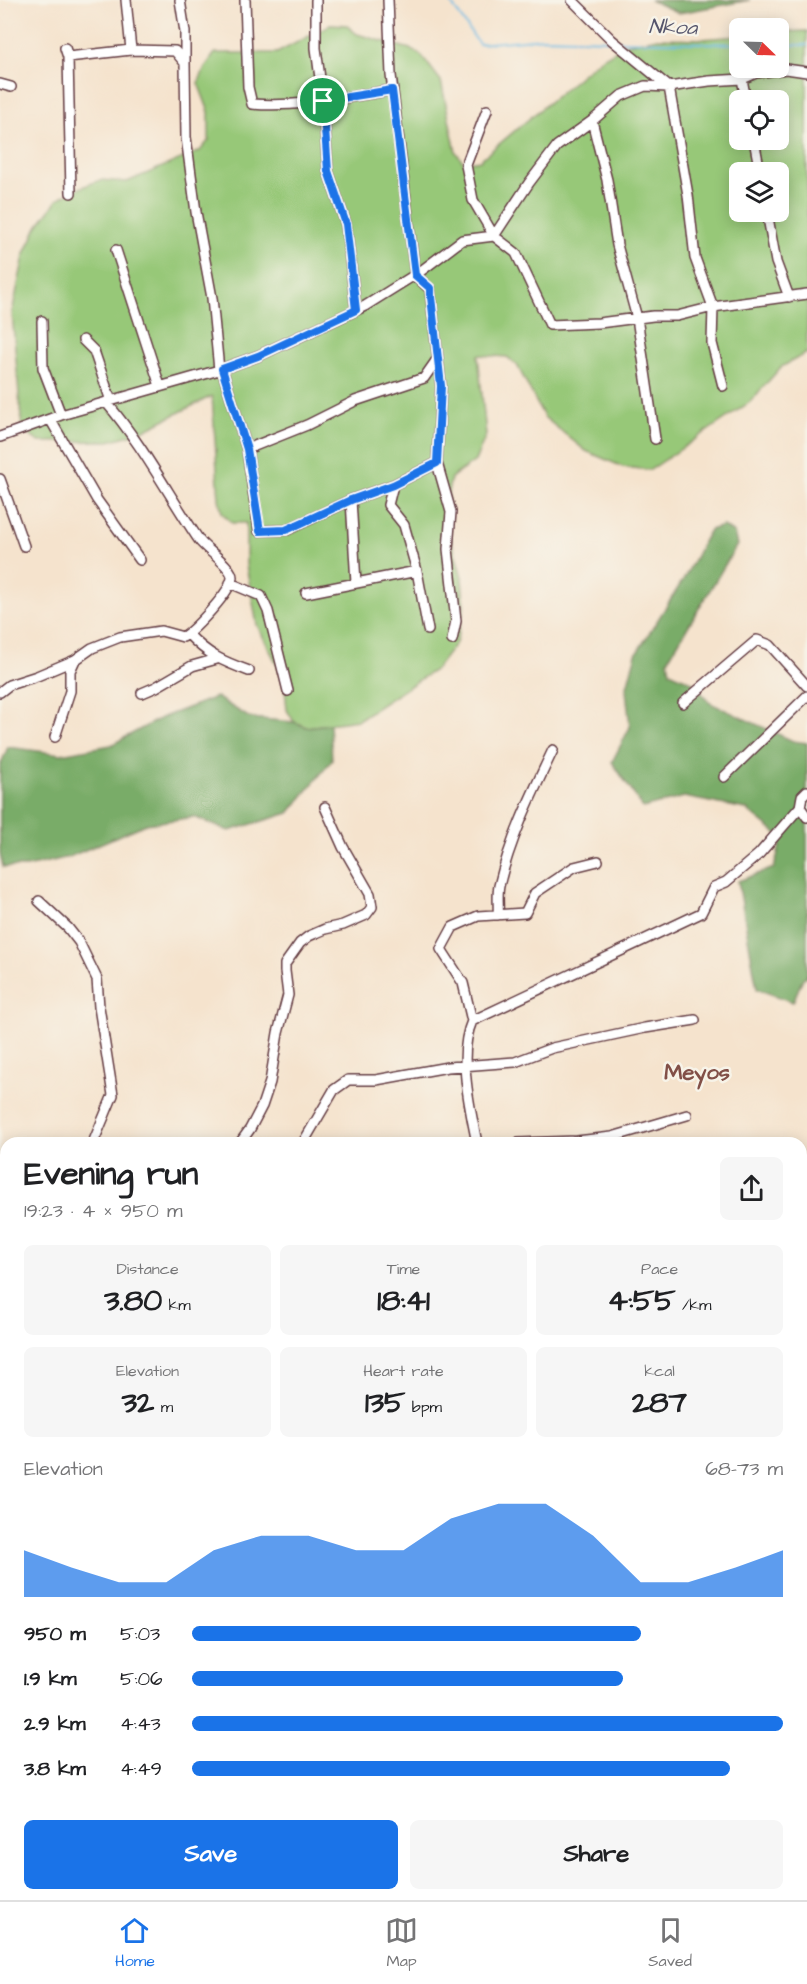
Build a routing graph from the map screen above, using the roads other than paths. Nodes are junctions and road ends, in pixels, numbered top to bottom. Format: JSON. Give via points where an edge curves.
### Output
{"nodes":[{"id":1,"x":126,"y":0,"type":"edge"},
{"id":2,"x":180,"y":0,"type":"edge"},
{"id":3,"x":245,"y":0,"type":"edge"},
{"id":4,"x":316,"y":0,"type":"edge"},
{"id":5,"x":388,"y":0,"type":"edge"},
{"id":6,"x":572,"y":0,"type":"edge"},
{"id":7,"x":130,"y":50,"type":"junction"},
{"id":8,"x":185,"y":63,"type":"junction"},
{"id":9,"x":807,"y":72,"type":"edge"},
{"id":10,"x":742,"y":79,"type":"junction"},
{"id":11,"x":0,"y":84,"type":"edge"},
{"id":12,"x":11,"y":87,"type":"dead end"},
{"id":13,"x":669,"y":87,"type":"junction"},
{"id":14,"x":392,"y":90,"type":"junction"},
{"id":15,"x":744,"y":90,"type":"edge"},
{"id":16,"x":323,"y":101,"type":"junction"},
{"id":17,"x":487,"y":110,"type":"dead end"},
{"id":18,"x":592,"y":121,"type":"junction"},
{"id":19,"x":71,"y":193,"type":"dead end"},
{"id":20,"x":769,"y":222,"type":"edge"},
{"id":21,"x":494,"y":236,"type":"junction"},
{"id":22,"x":116,"y":250,"type":"dead end"},
{"id":23,"x":415,"y":275,"type":"junction"},
{"id":24,"x":807,"y":294,"type":"edge"},
{"id":25,"x":789,"y":297,"type":"junction"},
{"id":26,"x":713,"y":307,"type":"junction"},
{"id":27,"x":356,"y":310,"type":"junction"},
{"id":28,"x":637,"y":318,"type":"junction"},
{"id":29,"x":42,"y":321,"type":"dead end"},
{"id":30,"x":82,"y":340,"type":"dead end"},
{"id":31,"x":438,"y":358,"type":"junction"},
{"id":32,"x":221,"y":370,"type":"junction"},
{"id":33,"x":160,"y":386,"type":"junction"},
{"id":34,"x":723,"y":386,"type":"dead end"},
{"id":35,"x":108,"y":401,"type":"junction"},
{"id":36,"x":61,"y":414,"type":"junction"},
{"id":37,"x":50,"y":419,"type":"junction"},
{"id":38,"x":0,"y":437,"type":"edge"},
{"id":39,"x":655,"y":439,"type":"dead end"},
{"id":40,"x":247,"y":449,"type":"junction"},
{"id":41,"x":437,"y":463,"type":"junction"},
{"id":42,"x":0,"y":479,"type":"edge"},
{"id":43,"x":393,"y":485,"type":"junction"},
{"id":44,"x":351,"y":500,"type":"junction"},
{"id":45,"x":24,"y":546,"type":"dead end"},
{"id":46,"x":140,"y":560,"type":"dead end"},
{"id":47,"x":417,"y":572,"type":"junction"},
{"id":48,"x":230,"y":583,"type":"junction"},
{"id":49,"x":356,"y":583,"type":"junction"},
{"id":50,"x":306,"y":593,"type":"dead end"},
{"id":51,"x":428,"y":630,"type":"dead end"},
{"id":52,"x":188,"y":634,"type":"junction"},
{"id":53,"x":452,"y":640,"type":"dead end"},
{"id":54,"x":217,"y":659,"type":"junction"},
{"id":55,"x":75,"y":660,"type":"junction"},
{"id":56,"x":249,"y":671,"type":"dead end"},
{"id":57,"x":807,"y":686,"type":"edge"},
{"id":58,"x":288,"y":691,"type":"dead end"},
{"id":59,"x":0,"y":692,"type":"edge"},
{"id":60,"x":142,"y":693,"type":"dead end"},
{"id":61,"x":807,"y":696,"type":"edge"},
{"id":62,"x":683,"y":704,"type":"dead end"},
{"id":63,"x":55,"y":737,"type":"dead end"},
{"id":64,"x":553,"y":750,"type":"dead end"},
{"id":65,"x":724,"y":777,"type":"dead end"},
{"id":66,"x":807,"y":791,"type":"edge"},
{"id":67,"x":325,"y":807,"type":"dead end"},
{"id":68,"x":800,"y":807,"type":"junction"},
{"id":69,"x":807,"y":817,"type":"edge"},
{"id":70,"x":598,"y":861,"type":"dead end"},
{"id":71,"x":39,"y":901,"type":"dead end"},
{"id":72,"x":498,"y":915,"type":"junction"},
{"id":73,"x":695,"y":1020,"type":"dead end"},
{"id":74,"x":472,"y":1021,"type":"junction"},
{"id":75,"x":465,"y":1066,"type":"junction"},
{"id":76,"x":687,"y":1115,"type":"dead end"},
{"id":77,"x":96,"y":1137,"type":"edge"},
{"id":78,"x":245,"y":1137,"type":"edge"},
{"id":79,"x":307,"y":1137,"type":"edge"},
{"id":80,"x":476,"y":1137,"type":"edge"},
{"id":81,"x":612,"y":1137,"type":"edge"}],
"edges":[{"from":1,"to":7,"type":"street"},
{"from":2,"to":8,"type":"street"},
{"from":3,"to":16,"type":"street","via":[[252,104]]},
{"from":4,"to":16,"type":"street","via":[[316,48]]},
{"from":5,"to":14,"type":"street"},
{"from":6,"to":13,"type":"street","via":[[612,40]]},
{"from":7,"to":8,"type":"street","via":[[175,51]]},
{"from":7,"to":19,"type":"street","via":[[66,53]]},
{"from":8,"to":32,"type":"street","via":[[186,137]]},
{"from":9,"to":10,"type":"street","via":[[786,69]]},
{"from":10,"to":13,"type":"street"},
{"from":10,"to":15,"type":"street"},
{"from":11,"to":12,"type":"street"},
{"from":13,"to":18,"type":"street","via":[[645,86],[621,96]]},
{"from":13,"to":26,"type":"street","via":[[695,258]]},
{"from":14,"to":16,"type":"street"},
{"from":14,"to":23,"type":"street"},
{"from":16,"to":27,"type":"street","via":[[328,171],[346,224]]},
{"from":17,"to":21,"type":"street","via":[[466,165],[473,200]]},
{"from":18,"to":21,"type":"street","via":[[557,146]]},
{"from":18,"to":28,"type":"street","via":[[607,180],[617,245]]},
{"from":20,"to":25,"type":"street","via":[[776,262]]},
{"from":21,"to":23,"type":"street","via":[[462,240]]},
{"from":21,"to":28,"type":"street","via":[[516,253],[550,325]]},
{"from":22,"to":33,"type":"street"},
{"from":23,"to":27,"type":"street"},
{"from":23,"to":31,"type":"street","via":[[430,288]]},
{"from":24,"to":25,"type":"street"},
{"from":25,"to":26,"type":"street"},
{"from":26,"to":28,"type":"street","via":[[677,316]]},
{"from":26,"to":34,"type":"street","via":[[712,343]]},
{"from":27,"to":32,"type":"street"},
{"from":28,"to":39,"type":"street"},
{"from":29,"to":36,"type":"street","via":[[43,368]]},
{"from":30,"to":35,"type":"street","via":[[94,351]]},
{"from":31,"to":40,"type":"street","via":[[423,378],[355,401],[307,426]]},
{"from":31,"to":41,"type":"street","via":[[441,386]]},
{"from":32,"to":33,"type":"street"},
{"from":32,"to":40,"type":"street"},
{"from":33,"to":35,"type":"street"},
{"from":35,"to":36,"type":"street"},
{"from":35,"to":48,"type":"street","via":[[200,542],[231,572]]},
{"from":36,"to":37,"type":"street"},
{"from":37,"to":38,"type":"street"},
{"from":37,"to":46,"type":"street","via":[[97,500]]},
{"from":40,"to":44,"type":"street","via":[[260,531],[286,530]]},
{"from":41,"to":43,"type":"street"},
{"from":41,"to":53,"type":"street","via":[[451,512],[448,549],[456,621]]},
{"from":42,"to":45,"type":"street"},
{"from":43,"to":44,"type":"street"},
{"from":43,"to":47,"type":"street","via":[[388,505],[404,525]]},
{"from":44,"to":49,"type":"street"},
{"from":47,"to":49,"type":"street"},
{"from":47,"to":51,"type":"street"},
{"from":48,"to":52,"type":"street"},
{"from":48,"to":58,"type":"street","via":[[261,596]]},
{"from":49,"to":50,"type":"street"},
{"from":52,"to":54,"type":"street"},
{"from":52,"to":55,"type":"street","via":[[183,637],[161,631],[120,637]]},
{"from":54,"to":56,"type":"street"},
{"from":54,"to":60,"type":"street","via":[[192,666]]},
{"from":55,"to":59,"type":"street"},
{"from":55,"to":63,"type":"street"},
{"from":57,"to":62,"type":"street","via":[[770,645],[757,640]]},
{"from":61,"to":65,"type":"street"},
{"from":64,"to":72,"type":"street","via":[[515,833],[499,888]]},
{"from":66,"to":68,"type":"street"},
{"from":67,"to":78,"type":"street","via":[[370,894],[372,907],[366,915],[309,936],[285,964],[288,995],[270,1082]]},
{"from":68,"to":69,"type":"street"},
{"from":68,"to":74,"type":"street","via":[[759,855],[714,887],[701,913]]},
{"from":70,"to":72,"type":"street","via":[[574,867],[535,894],[525,913]]},
{"from":71,"to":77,"type":"street","via":[[74,935],[97,979],[113,1095]]},
{"from":72,"to":74,"type":"street","via":[[478,916],[453,927],[441,949],[463,983]]},
{"from":73,"to":75,"type":"street","via":[[552,1048],[515,1062]]},
{"from":74,"to":75,"type":"street","via":[[467,1031]]},
{"from":75,"to":79,"type":"street","via":[[376,1080],[348,1080],[334,1090]]},
{"from":75,"to":80,"type":"street"},
{"from":76,"to":81,"type":"street"}]}
